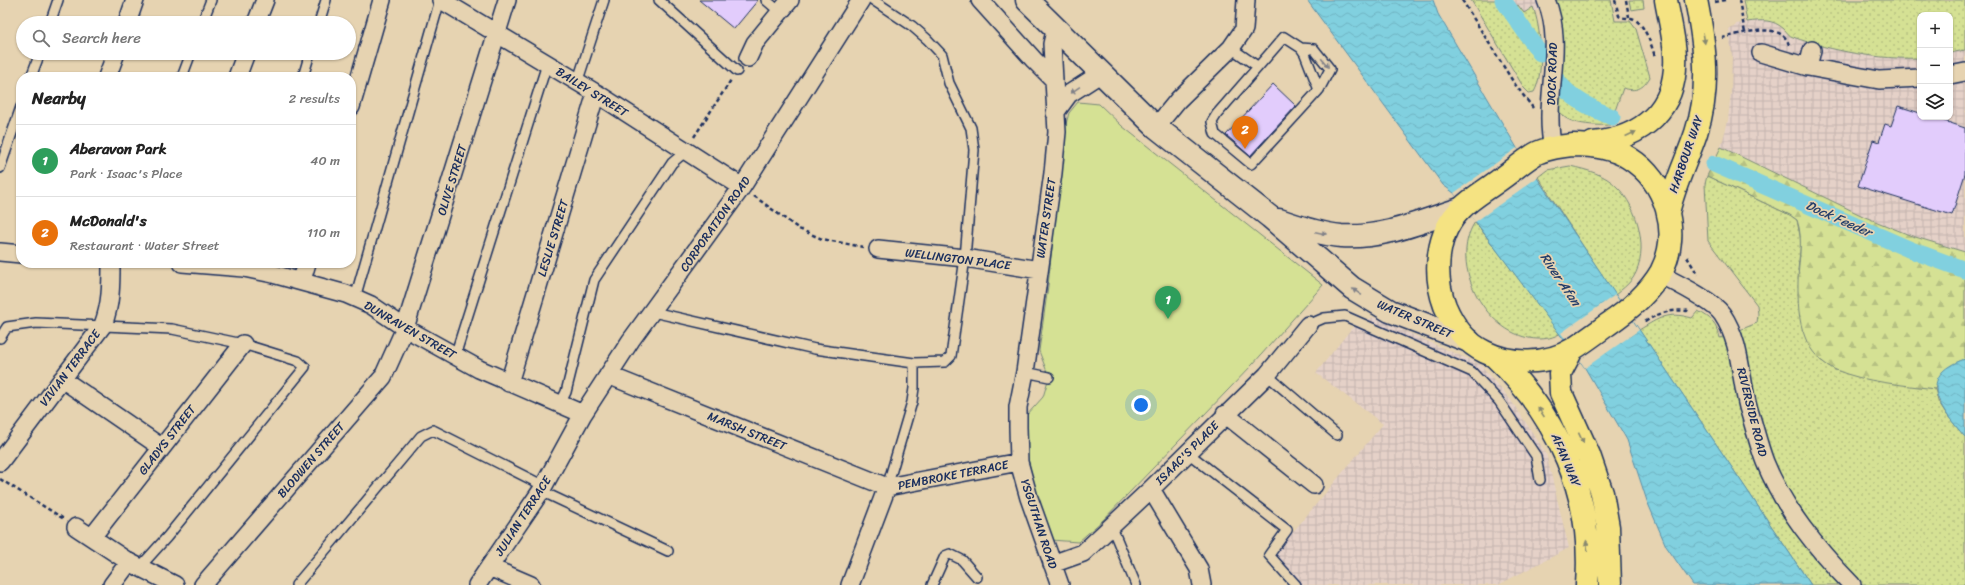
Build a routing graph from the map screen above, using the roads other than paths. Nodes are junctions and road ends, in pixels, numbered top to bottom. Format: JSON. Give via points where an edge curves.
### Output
{"nodes":[{"id":1,"x":58,"y":0,"type":"edge"},
{"id":2,"x":135,"y":0,"type":"edge"},
{"id":3,"x":211,"y":0,"type":"edge"},
{"id":4,"x":265,"y":0,"type":"edge"},
{"id":5,"x":326,"y":0,"type":"edge"},
{"id":6,"x":382,"y":0,"type":"edge"},
{"id":7,"x":441,"y":0,"type":"edge"},
{"id":8,"x":507,"y":0,"type":"edge"},
{"id":9,"x":604,"y":0,"type":"edge"},
{"id":10,"x":659,"y":0,"type":"edge"},
{"id":11,"x":766,"y":0,"type":"edge"},
{"id":12,"x":861,"y":0,"type":"edge"},
{"id":13,"x":872,"y":0,"type":"edge"},
{"id":14,"x":980,"y":0,"type":"edge"},
{"id":15,"x":1027,"y":0,"type":"edge"},
{"id":16,"x":1246,"y":0,"type":"edge"},
{"id":17,"x":1546,"y":0,"type":"edge"},
{"id":18,"x":1666,"y":0,"type":"edge"},
{"id":19,"x":1706,"y":1,"type":"edge"},
{"id":20,"x":785,"y":6,"type":"edge"},
{"id":21,"x":52,"y":16,"type":"edge"},
{"id":22,"x":129,"y":16,"type":"edge"},
{"id":23,"x":205,"y":16,"type":"edge"},
{"id":24,"x":259,"y":16,"type":"edge"},
{"id":25,"x":321,"y":16,"type":"edge"},
{"id":26,"x":1056,"y":26,"type":"junction"},
{"id":27,"x":498,"y":33,"type":"junction"},
{"id":28,"x":749,"y":46,"type":"dead end"},
{"id":29,"x":1231,"y":48,"type":"junction"},
{"id":30,"x":1301,"y":48,"type":"junction"},
{"id":31,"x":1812,"y":50,"type":"dead end"},
{"id":32,"x":1762,"y":53,"type":"dead end"},
{"id":33,"x":37,"y":60,"type":"edge"},
{"id":34,"x":113,"y":60,"type":"edge"},
{"id":35,"x":188,"y":60,"type":"edge"},
{"id":36,"x":243,"y":60,"type":"edge"},
{"id":37,"x":308,"y":60,"type":"edge"},
{"id":38,"x":547,"y":64,"type":"junction"},
{"id":39,"x":1257,"y":66,"type":"junction"},
{"id":40,"x":1808,"y":67,"type":"junction"},
{"id":41,"x":737,"y":71,"type":"road end"},
{"id":42,"x":33,"y":72,"type":"edge"},
{"id":43,"x":109,"y":72,"type":"edge"},
{"id":44,"x":184,"y":72,"type":"edge"},
{"id":45,"x":239,"y":72,"type":"edge"},
{"id":46,"x":304,"y":72,"type":"edge"},
{"id":47,"x":1965,"y":72,"type":"edge"},
{"id":48,"x":1100,"y":74,"type":"junction"},
{"id":49,"x":1953,"y":74,"type":"edge"},
{"id":50,"x":1917,"y":78,"type":"edge"},
{"id":51,"x":1054,"y":80,"type":"junction"},
{"id":52,"x":577,"y":82,"type":"junction"},
{"id":53,"x":356,"y":90,"type":"edge"},
{"id":54,"x":1319,"y":90,"type":"junction"},
{"id":55,"x":596,"y":93,"type":"junction"},
{"id":56,"x":1055,"y":113,"type":"junction"},
{"id":57,"x":16,"y":122,"type":"edge"},
{"id":58,"x":1156,"y":128,"type":"junction"},
{"id":59,"x":1580,"y":145,"type":"junction"},
{"id":60,"x":1553,"y":148,"type":"junction"},
{"id":61,"x":686,"y":151,"type":"junction"},
{"id":62,"x":0,"y":168,"type":"edge"},
{"id":63,"x":742,"y":187,"type":"junction"},
{"id":64,"x":1462,"y":208,"type":"junction"},
{"id":65,"x":1668,"y":214,"type":"junction"},
{"id":66,"x":1270,"y":218,"type":"junction"},
{"id":67,"x":878,"y":249,"type":"road end"},
{"id":68,"x":0,"y":252,"type":"edge"},
{"id":69,"x":16,"y":254,"type":"edge"},
{"id":70,"x":965,"y":258,"type":"junction"},
{"id":71,"x":111,"y":268,"type":"edge"},
{"id":72,"x":253,"y":268,"type":"edge"},
{"id":73,"x":306,"y":268,"type":"edge"},
{"id":74,"x":1039,"y":270,"type":"junction"},
{"id":75,"x":1659,"y":274,"type":"junction"},
{"id":76,"x":302,"y":280,"type":"junction"},
{"id":77,"x":355,"y":298,"type":"junction"},
{"id":78,"x":652,"y":312,"type":"junction"},
{"id":79,"x":103,"y":325,"type":"junction"},
{"id":80,"x":1308,"y":325,"type":"joint"},
{"id":81,"x":405,"y":328,"type":"junction"},
{"id":82,"x":0,"y":338,"type":"edge"},
{"id":83,"x":1469,"y":341,"type":"junction"},
{"id":84,"x":243,"y":344,"type":"junction"},
{"id":85,"x":1572,"y":350,"type":"junction"},
{"id":86,"x":455,"y":356,"type":"junction"},
{"id":87,"x":1494,"y":356,"type":"junction"},
{"id":88,"x":914,"y":363,"type":"junction"},
{"id":89,"x":1025,"y":372,"type":"junction"},
{"id":90,"x":608,"y":375,"type":"junction"},
{"id":91,"x":1267,"y":375,"type":"junction"},
{"id":92,"x":1049,"y":377,"type":"dead end"},
{"id":93,"x":62,"y":379,"type":"junction"},
{"id":94,"x":510,"y":383,"type":"junction"},
{"id":95,"x":560,"y":404,"type":"junction"},
{"id":96,"x":583,"y":414,"type":"junction"},
{"id":97,"x":1225,"y":414,"type":"junction"},
{"id":98,"x":1337,"y":434,"type":"dead end"},
{"id":99,"x":566,"y":446,"type":"joint"},
{"id":100,"x":161,"y":447,"type":"junction"},
{"id":101,"x":1188,"y":453,"type":"junction"},
{"id":102,"x":0,"y":462,"type":"edge"},
{"id":103,"x":1020,"y":462,"type":"junction"},
{"id":104,"x":1540,"y":480,"type":"dead end"},
{"id":105,"x":1314,"y":485,"type":"dead end"},
{"id":106,"x":887,"y":487,"type":"junction"},
{"id":107,"x":543,"y":489,"type":"junction"},
{"id":108,"x":1151,"y":489,"type":"junction"},
{"id":109,"x":1111,"y":525,"type":"junction"},
{"id":110,"x":76,"y":527,"type":"road end"},
{"id":111,"x":92,"y":537,"type":"junction"},
{"id":112,"x":668,"y":551,"type":"dead end"},
{"id":113,"x":134,"y":564,"type":"junction"},
{"id":114,"x":1052,"y":564,"type":"junction"},
{"id":115,"x":489,"y":567,"type":"junction"},
{"id":116,"x":977,"y":577,"type":"dead end"},
{"id":117,"x":112,"y":585,"type":"edge"},
{"id":118,"x":175,"y":585,"type":"edge"},
{"id":119,"x":203,"y":585,"type":"edge"},
{"id":120,"x":296,"y":585,"type":"edge"},
{"id":121,"x":477,"y":585,"type":"edge"},
{"id":122,"x":531,"y":585,"type":"edge"},
{"id":123,"x":850,"y":585,"type":"edge"},
{"id":124,"x":932,"y":585,"type":"edge"},
{"id":125,"x":1060,"y":585,"type":"edge"},
{"id":126,"x":1136,"y":585,"type":"edge"},
{"id":127,"x":1202,"y":585,"type":"edge"},
{"id":128,"x":1296,"y":585,"type":"edge"},
{"id":129,"x":1587,"y":585,"type":"edge"},
{"id":130,"x":1610,"y":585,"type":"edge"},
{"id":131,"x":1852,"y":585,"type":"edge"}],
"edges":[{"from":1,"to":21,"type":"lane"},
{"from":2,"to":22,"type":"street"},
{"from":3,"to":23,"type":"lane"},
{"from":4,"to":24,"type":"street"},
{"from":5,"to":25,"type":"lane"},
{"from":6,"to":53,"type":"street"},
{"from":7,"to":27,"type":"street","name":"BAILEY STREET"},
{"from":7,"to":77,"type":"lane"},
{"from":8,"to":27,"type":"street","name":"OLIVE STREET"},
{"from":9,"to":52,"type":"lane"},
{"from":10,"to":41,"type":"lane"},
{"from":11,"to":20,"type":"lane"},
{"from":12,"to":63,"type":"street","name":"CORPORATION ROAD"},
{"from":13,"to":70,"type":"lane","via":[[912,26],[942,55],[949,83],[970,128],[974,150]]},
{"from":14,"to":51,"type":"street"},
{"from":15,"to":26,"type":"street","name":"WATER STREET"},
{"from":16,"to":29,"type":"street","via":[[1244,28]]},
{"from":17,"to":60,"type":"street","name":"DOCK ROAD","via":[[1553,23],[1550,120]]},
{"from":59,"to":18,"type":"main road","one_way":true,"via":[[1608,142],[1631,135],[1653,118],[1663,106],[1675,72],[1673,39]]},
{"from":19,"to":65,"type":"main road","name":"HARBOUR WAY","one_way":true,"via":[[1706,65],[1702,109],[1696,133],[1672,192]]},
{"from":20,"to":28,"type":"street"},
{"from":26,"to":48,"type":"street","name":"WATER STREET"},
{"from":26,"to":51,"type":"street","name":"WATER STREET","via":[[1052,44]]},
{"from":27,"to":38,"type":"street","name":"BAILEY STREET"},
{"from":27,"to":81,"type":"street","name":"OLIVE STREET"},
{"from":29,"to":39,"type":"lane"},
{"from":29,"to":58,"type":"street","via":[[1178,100]]},
{"from":30,"to":39,"type":"lane","via":[[1284,37]]},
{"from":30,"to":54,"type":"lane"},
{"from":30,"to":54,"type":"lane","one_way":true,"via":[[1314,50],[1330,69]]},
{"from":31,"to":40,"type":"street"},
{"from":32,"to":40,"type":"street"},
{"from":33,"to":42,"type":"lane"},
{"from":34,"to":43,"type":"street"},
{"from":35,"to":44,"type":"lane"},
{"from":36,"to":45,"type":"street"},
{"from":37,"to":46,"type":"lane"},
{"from":38,"to":52,"type":"street","name":"BAILEY STREET"},
{"from":38,"to":86,"type":"lane"},
{"from":39,"to":54,"type":"lane","via":[[1212,122],[1215,134],[1251,164]]},
{"from":40,"to":50,"type":"street","via":[[1879,80]]},
{"from":47,"to":49,"type":"street"},
{"from":48,"to":56,"type":"street","one_way":true,"via":[[1069,94]]},
{"from":48,"to":58,"type":"street","name":"WATER STREET"},
{"from":51,"to":56,"type":"street","name":"WATER STREET"},
{"from":52,"to":55,"type":"street","name":"BAILEY STREET"},
{"from":55,"to":61,"type":"street","name":"BAILEY STREET"},
{"from":55,"to":94,"type":"street","name":"LESLIE STREET"},
{"from":56,"to":74,"type":"street","name":"WATER STREET","via":[[1057,132],[1053,173]]},
{"from":57,"to":62,"type":"lane"},
{"from":58,"to":66,"type":"street","name":"WATER STREET"},
{"from":59,"to":60,"type":"main road"},
{"from":59,"to":65,"type":"main road","via":[[1611,150],[1642,168],[1660,192]]},
{"from":60,"to":64,"type":"main road","via":[[1537,153]]},
{"from":61,"to":63,"type":"street","name":"BAILEY STREET"},
{"from":61,"to":95,"type":"lane","via":[[672,163],[594,280],[566,392]]},
{"from":63,"to":78,"type":"street","name":"CORPORATION ROAD"},
{"from":66,"to":64,"type":"street","name":"WATER STREET","one_way":true,"via":[[1334,235],[1364,236],[1392,231]]},
{"from":64,"to":83,"type":"main road","via":[[1448,228],[1440,251],[1439,281],[1449,316]]},
{"from":65,"to":75,"type":"main road","via":[[1670,235],[1667,255]]},
{"from":83,"to":66,"type":"street","name":"WATER STREET","one_way":true,"via":[[1390,311],[1371,301],[1352,288]]},
{"from":67,"to":70,"type":"street","name":"WELLINGTON PLACE"},
{"from":68,"to":69,"type":"street"},
{"from":70,"to":74,"type":"street","name":"WELLINGTON PLACE"},
{"from":70,"to":88,"type":"lane","via":[[951,356],[945,362]]},
{"from":71,"to":79,"type":"street","name":"VIVIAN TERRACE","via":[[111,298]]},
{"from":72,"to":76,"type":"street","name":"DUNRAVEN STREET"},
{"from":73,"to":76,"type":"street"},
{"from":74,"to":89,"type":"street","name":"WATER STREET"},
{"from":75,"to":85,"type":"main road","via":[[1634,318]]},
{"from":75,"to":131,"type":"street","name":"RIVERSIDE ROAD","via":[[1698,296],[1722,314],[1736,342],[1748,405],[1766,463],[1783,498],[1806,534]]},
{"from":76,"to":77,"type":"street","name":"DUNRAVEN STREET"},
{"from":77,"to":81,"type":"street","name":"DUNRAVEN STREET","via":[[371,305]]},
{"from":78,"to":88,"type":"lane","via":[[815,349]]},
{"from":78,"to":90,"type":"street","name":"CORPORATION ROAD"},
{"from":79,"to":82,"type":"lane","via":[[36,323],[8,327]]},
{"from":79,"to":84,"type":"lane","via":[[172,329]]},
{"from":79,"to":93,"type":"street","name":"VIVIAN TERRACE"},
{"from":80,"to":91,"type":"street","name":"ISAAC'S PLACE"},
{"from":80,"to":104,"type":"lane","via":[[1324,318],[1345,316],[1472,372],[1499,401],[1536,456]]},
{"from":81,"to":86,"type":"street","name":"DUNRAVEN STREET"},
{"from":81,"to":119,"type":"street","name":"BLODWEN STREET","via":[[383,377]]},
{"from":83,"to":87,"type":"main road"},
{"from":84,"to":100,"type":"street","name":"GLADYS STREET"},
{"from":84,"to":113,"type":"lane","via":[[298,361],[305,367],[172,531]]},
{"from":85,"to":87,"type":"main road","via":[[1534,361],[1521,362]]},
{"from":85,"to":130,"type":"main road","name":"AFAN WAY","one_way":true,"via":[[1560,373],[1561,392],[1589,455],[1602,493],[1608,527]]},
{"from":86,"to":94,"type":"street","name":"DUNRAVEN STREET"},
{"from":129,"to":87,"type":"main road","name":"AFAN WAY","one_way":true,"via":[[1589,565],[1581,496],[1566,456],[1552,427],[1535,403]]},
{"from":88,"to":106,"type":"lane","via":[[912,402]]},
{"from":89,"to":92,"type":"lane"},
{"from":89,"to":103,"type":"street","name":"WATER STREET","via":[[1018,407]]},
{"from":90,"to":96,"type":"street","name":"CORPORATION ROAD"},
{"from":90,"to":106,"type":"street","name":"MARSH STREET"},
{"from":91,"to":97,"type":"street","name":"ISAAC'S PLACE"},
{"from":91,"to":98,"type":"lane"},
{"from":93,"to":100,"type":"street"},
{"from":93,"to":102,"type":"street","name":"VIVIAN TERRACE"},
{"from":94,"to":95,"type":"street","name":"DUNRAVEN STREET"},
{"from":95,"to":96,"type":"street","name":"DUNRAVEN STREET"},
{"from":96,"to":99,"type":"street","name":"CORPORATION ROAD"},
{"from":97,"to":101,"type":"street","name":"ISAAC'S PLACE"},
{"from":97,"to":105,"type":"street"},
{"from":99,"to":107,"type":"street","name":"JULIAN TERRACE"},
{"from":100,"to":111,"type":"street","name":"GLADYS STREET"},
{"from":101,"to":108,"type":"street","name":"ISAAC'S PLACE"},
{"from":101,"to":128,"type":"lane","via":[[1287,530],[1270,555]]},
{"from":103,"to":106,"type":"street","name":"PEMBROKE TERRACE"},
{"from":103,"to":114,"type":"street","name":"YSGUTHAN ROAD","via":[[1029,498]]},
{"from":106,"to":123,"type":"street"},
{"from":107,"to":112,"type":"lane"},
{"from":107,"to":115,"type":"street","name":"JULIAN TERRACE"},
{"from":107,"to":120,"type":"lane","via":[[433,430],[421,436]]},
{"from":108,"to":109,"type":"street","name":"ISAAC'S PLACE"},
{"from":108,"to":127,"type":"street","via":[[1199,569]]},
{"from":109,"to":114,"type":"street","name":"ISAAC'S PLACE","via":[[1082,552]]},
{"from":109,"to":126,"type":"lane"},
{"from":110,"to":111,"type":"street"},
{"from":111,"to":113,"type":"street"},
{"from":113,"to":117,"type":"street"},
{"from":113,"to":118,"type":"street"},
{"from":114,"to":125,"type":"street","name":"YSGUTHAN ROAD"},
{"from":115,"to":121,"type":"street","name":"JULIAN TERRACE"},
{"from":115,"to":122,"type":"street"},
{"from":116,"to":124,"type":"lane","via":[[962,560],[950,554],[942,560]]}]}
